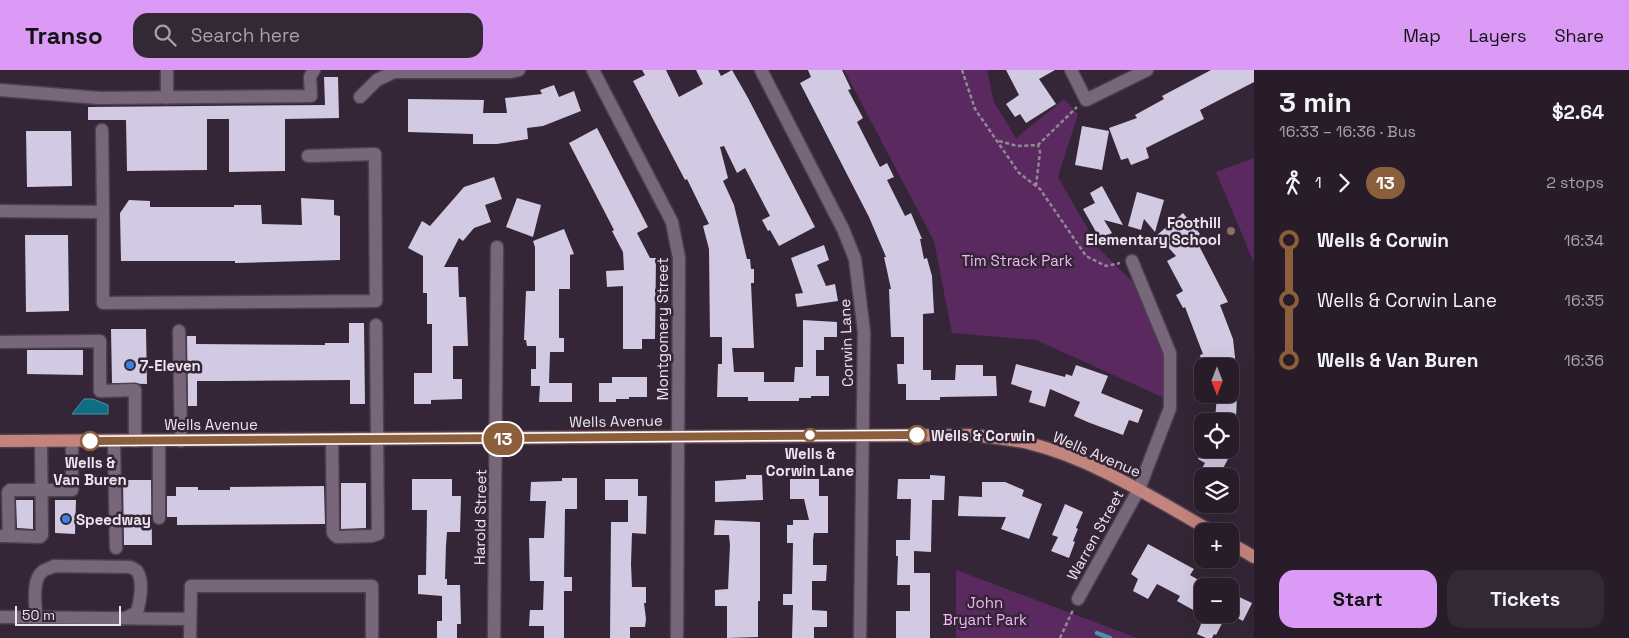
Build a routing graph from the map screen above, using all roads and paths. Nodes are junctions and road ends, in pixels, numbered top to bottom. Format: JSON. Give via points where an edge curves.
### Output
{"nodes":[{"id":1,"x":167,"y":70,"type":"edge"},
{"id":2,"x":314,"y":70,"type":"edge"},
{"id":3,"x":519,"y":70,"type":"edge"},
{"id":4,"x":593,"y":70,"type":"edge"},
{"id":5,"x":761,"y":70,"type":"edge"},
{"id":6,"x":962,"y":70,"type":"edge"},
{"id":7,"x":1071,"y":70,"type":"edge"},
{"id":8,"x":1147,"y":70,"type":"edge"},
{"id":9,"x":0,"y":90,"type":"edge"},
{"id":10,"x":360,"y":97,"type":"dead end"},
{"id":11,"x":167,"y":98,"type":"junction"},
{"id":12,"x":1086,"y":100,"type":"junction"},
{"id":13,"x":102,"y":130,"type":"dead end"},
{"id":14,"x":998,"y":140,"type":"junction"},
{"id":15,"x":1038,"y":145,"type":"junction"},
{"id":16,"x":308,"y":156,"type":"dead end"},
{"id":17,"x":1036,"y":186,"type":"junction"},
{"id":18,"x":0,"y":211,"type":"edge"},
{"id":19,"x":103,"y":212,"type":"junction"},
{"id":20,"x":497,"y":247,"type":"dead end"},
{"id":21,"x":1132,"y":261,"type":"joint"},
{"id":22,"x":376,"y":325,"type":"dead end"},
{"id":23,"x":179,"y":331,"type":"dead end"},
{"id":24,"x":0,"y":342,"type":"edge"},
{"id":25,"x":863,"y":435,"type":"junction"},
{"id":26,"x":679,"y":437,"type":"junction"},
{"id":27,"x":497,"y":439,"type":"junction"},
{"id":28,"x":332,"y":440,"type":"junction"},
{"id":29,"x":378,"y":440,"type":"junction"},
{"id":30,"x":0,"y":441,"type":"edge"},
{"id":31,"x":41,"y":441,"type":"junction"},
{"id":32,"x":72,"y":441,"type":"junction"},
{"id":33,"x":114,"y":441,"type":"junction"},
{"id":34,"x":135,"y":441,"type":"junction"},
{"id":35,"x":159,"y":441,"type":"junction"},
{"id":36,"x":181,"y":441,"type":"junction"},
{"id":37,"x":1139,"y":489,"type":"junction"},
{"id":38,"x":42,"y":490,"type":"junction"},
{"id":39,"x":4,"y":501,"type":"edge"},
{"id":40,"x":159,"y":518,"type":"dead end"},
{"id":41,"x":1197,"y":523,"type":"edge"},
{"id":42,"x":4,"y":536,"type":"edge"},
{"id":43,"x":116,"y":548,"type":"dead end"},
{"id":44,"x":1239,"y":548,"type":"edge"},
{"id":45,"x":1254,"y":557,"type":"edge"},
{"id":46,"x":1078,"y":599,"type":"joint"},
{"id":47,"x":0,"y":617,"type":"edge"},
{"id":48,"x":36,"y":618,"type":"junction"},
{"id":49,"x":126,"y":618,"type":"junction"},
{"id":50,"x":190,"y":618,"type":"junction"},
{"id":51,"x":190,"y":638,"type":"edge"},
{"id":52,"x":372,"y":638,"type":"edge"},
{"id":53,"x":494,"y":638,"type":"edge"},
{"id":54,"x":677,"y":638,"type":"edge"},
{"id":55,"x":860,"y":638,"type":"edge"},
{"id":56,"x":1060,"y":638,"type":"edge"}],
"edges":[{"from":1,"to":11,"type":"street"},
{"from":2,"to":11,"type":"street","via":[[310,77],[311,96]]},
{"from":3,"to":10,"type":"street","via":[[394,72],[377,80]]},
{"from":4,"to":26,"type":"street","name":"Montgomery Street","via":[[672,222],[679,258]]},
{"from":5,"to":25,"type":"street","name":"Corwin Lane","via":[[843,229],[855,259],[864,332]]},
{"from":6,"to":14,"type":"path","via":[[975,109]]},
{"from":7,"to":12,"type":"street"},
{"from":8,"to":12,"type":"street"},
{"from":9,"to":11,"type":"street","via":[[100,98]]},
{"from":12,"to":15,"type":"path"},
{"from":13,"to":19,"type":"street"},
{"from":14,"to":15,"type":"path","via":[[1017,146]]},
{"from":14,"to":17,"type":"path","via":[[1019,173]]},
{"from":15,"to":17,"type":"path"},
{"from":16,"to":19,"type":"street","via":[[375,154],[376,301],[103,303]]},
{"from":17,"to":21,"type":"path","via":[[1086,256],[1106,266]]},
{"from":18,"to":19,"type":"street"},
{"from":20,"to":27,"type":"street","name":"Harold Street"},
{"from":21,"to":37,"type":"street","name":"Warren Street","via":[[1170,353],[1170,408]]},
{"from":22,"to":29,"type":"street"},
{"from":23,"to":36,"type":"street"},
{"from":24,"to":34,"type":"street","via":[[100,341],[100,391],[135,390]]},
{"from":25,"to":26,"type":"main road","name":"Wells Avenue"},
{"from":25,"to":37,"type":"main road","name":"Wells Avenue","via":[[971,435],[1028,443],[1079,461]]},
{"from":25,"to":55,"type":"street","name":"Corwin Lane"},
{"from":26,"to":27,"type":"main road","name":"Wells Avenue"},
{"from":26,"to":54,"type":"street","name":"Montgomery Street"},
{"from":27,"to":29,"type":"main road","name":"Wells Avenue"},
{"from":27,"to":53,"type":"street","name":"Harold Street"},
{"from":28,"to":29,"type":"main road","name":"Wells Avenue"},
{"from":28,"to":29,"type":"street","via":[[333,533],[337,537],[378,534]]},
{"from":28,"to":36,"type":"main road","name":"Wells Avenue"},
{"from":30,"to":31,"type":"main road","name":"Wells Avenue"},
{"from":31,"to":32,"type":"main road","name":"Wells Avenue"},
{"from":31,"to":38,"type":"street"},
{"from":32,"to":33,"type":"main road","name":"Wells Avenue"},
{"from":32,"to":38,"type":"street","via":[[72,490]]},
{"from":33,"to":34,"type":"main road","name":"Wells Avenue"},
{"from":33,"to":43,"type":"street"},
{"from":34,"to":35,"type":"main road","name":"Wells Avenue"},
{"from":35,"to":36,"type":"main road","name":"Wells Avenue"},
{"from":35,"to":40,"type":"street"},
{"from":37,"to":41,"type":"main road","name":"Wells Avenue"},
{"from":37,"to":46,"type":"street","name":"Warren Street"},
{"from":38,"to":39,"type":"street","via":[[10,490]]},
{"from":38,"to":42,"type":"street","via":[[42,535]]},
{"from":39,"to":42,"type":"street"},
{"from":44,"to":45,"type":"main road"},
{"from":46,"to":56,"type":"path"},
{"from":47,"to":48,"type":"street"},
{"from":48,"to":49,"type":"street"},
{"from":48,"to":49,"type":"street","via":[[38,578],[43,571],[64,566],[130,567],[137,571],[140,602],[137,612]]},
{"from":49,"to":50,"type":"street"},
{"from":50,"to":51,"type":"street"},
{"from":50,"to":52,"type":"street","via":[[191,586],[372,586]]}]}
